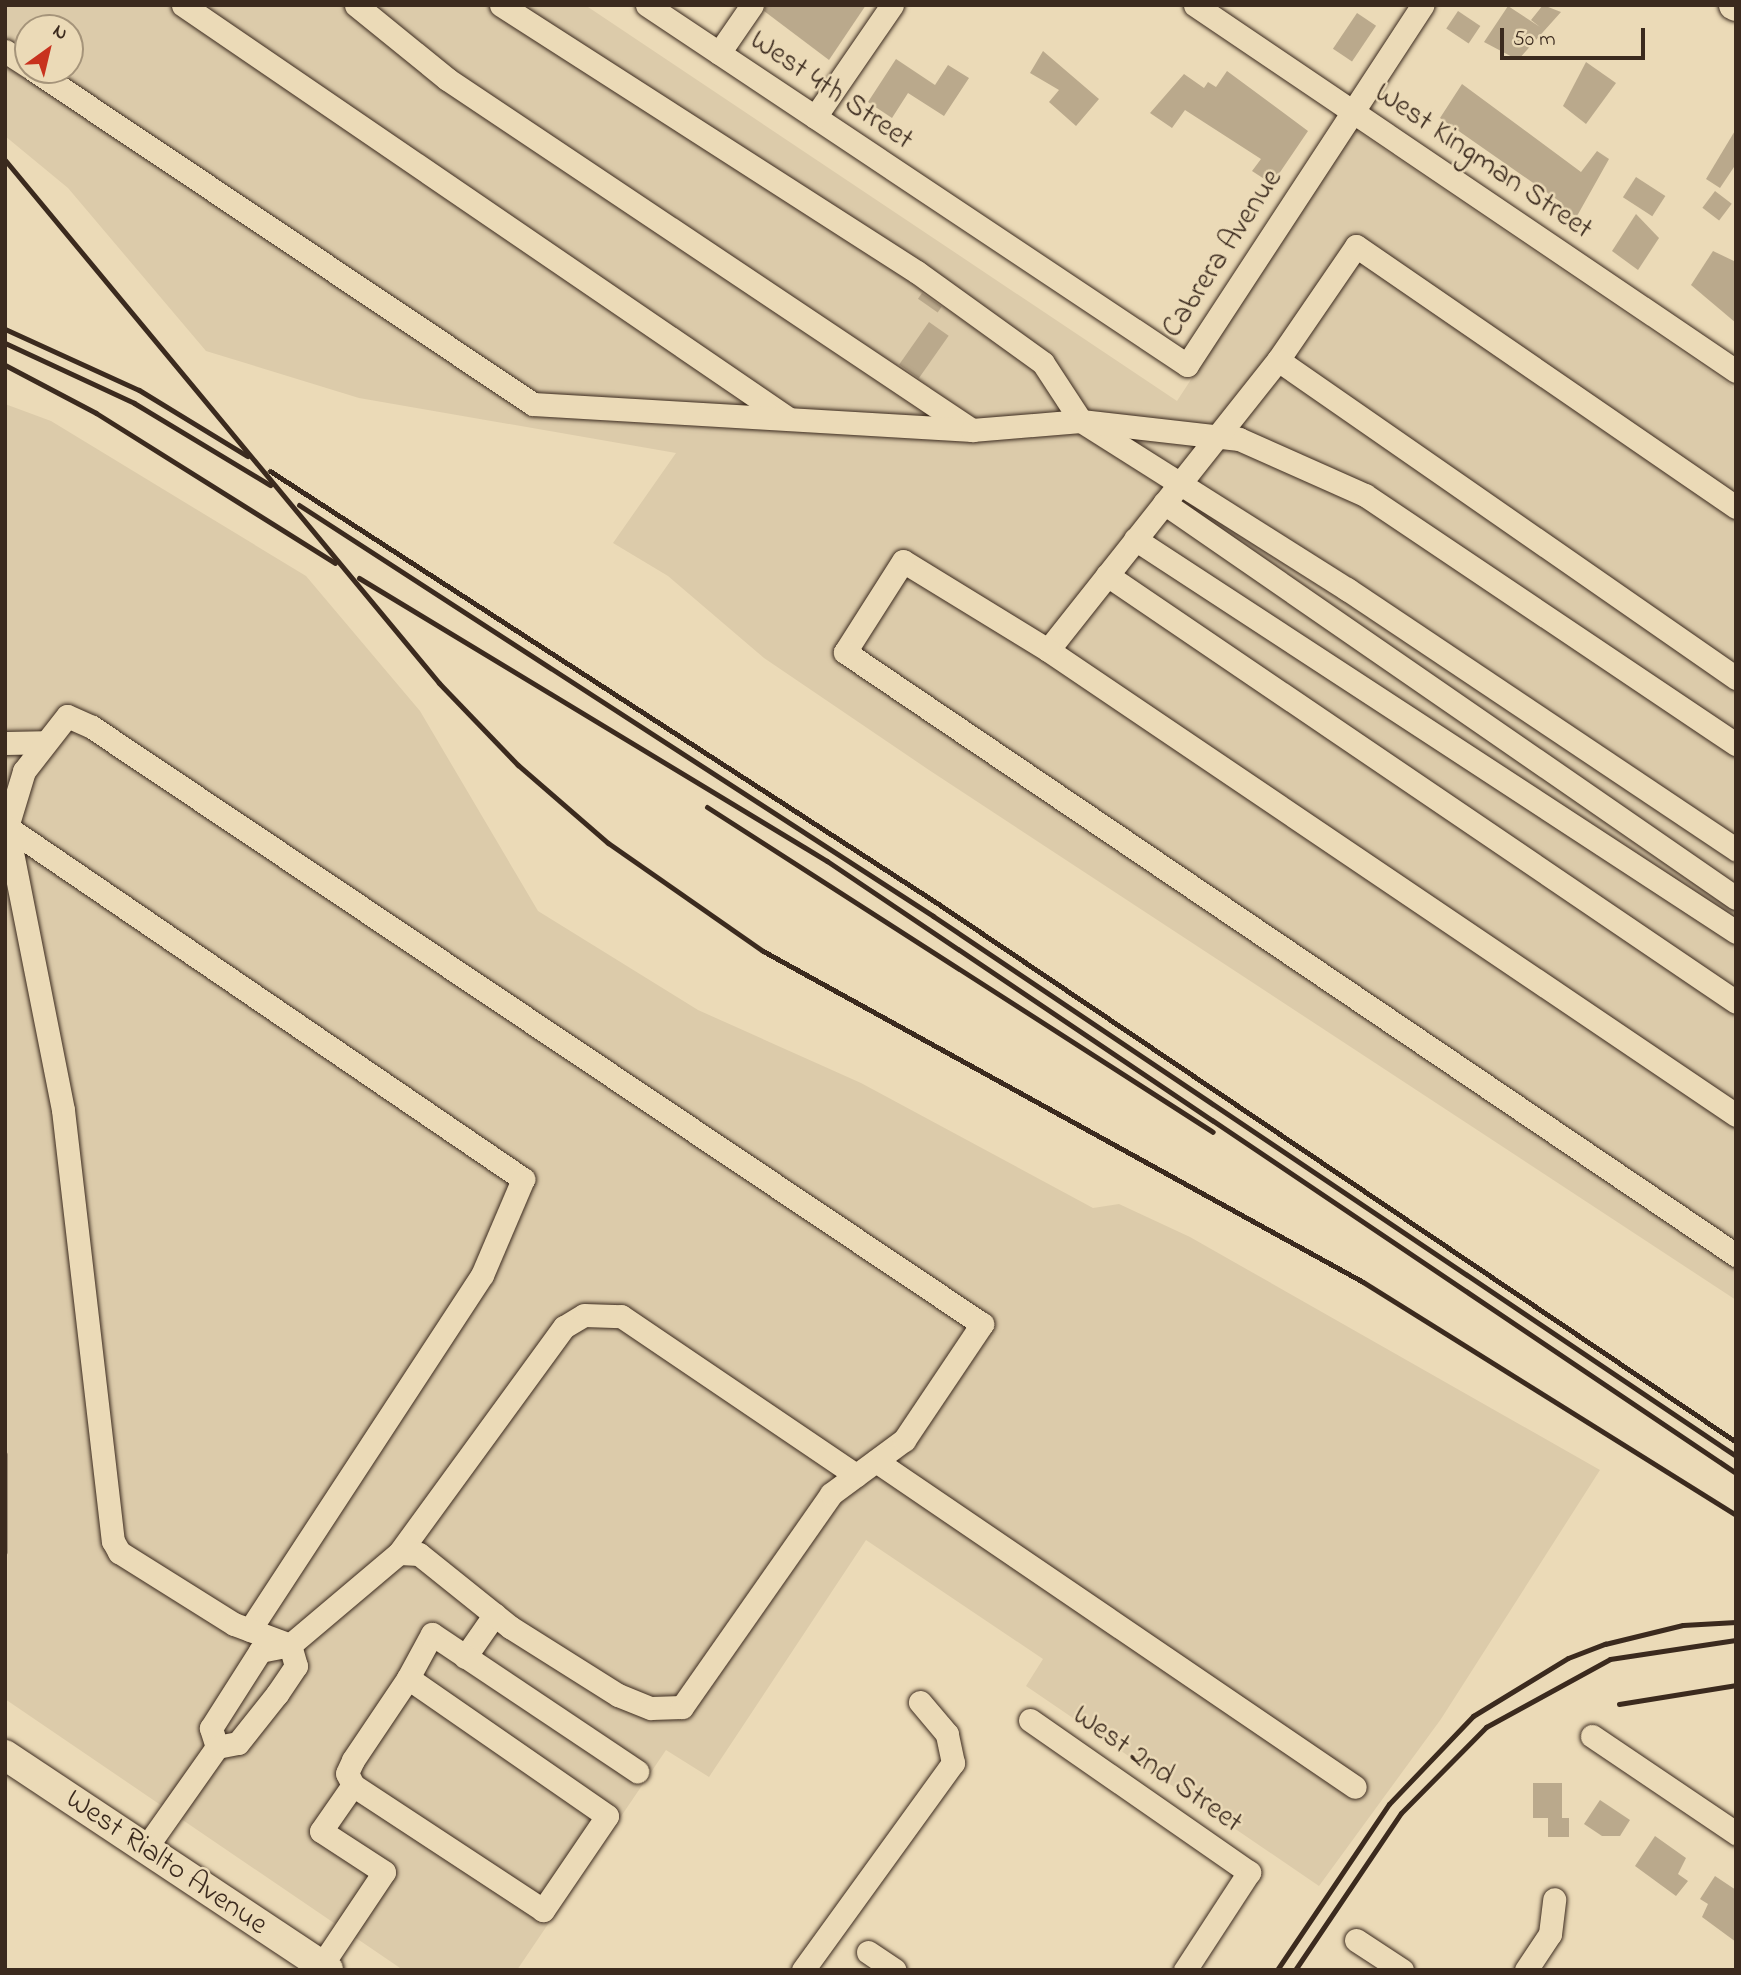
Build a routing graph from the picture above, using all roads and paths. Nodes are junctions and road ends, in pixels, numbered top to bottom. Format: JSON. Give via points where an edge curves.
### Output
{"nodes":[{"id":1,"x":183,"y":5,"type":"edge"},
{"id":2,"x":356,"y":5,"type":"edge"},
{"id":3,"x":501,"y":5,"type":"edge"},
{"id":4,"x":647,"y":5,"type":"edge"},
{"id":5,"x":752,"y":5,"type":"edge"},
{"id":6,"x":892,"y":5,"type":"edge"},
{"id":7,"x":1195,"y":5,"type":"edge"},
{"id":8,"x":1423,"y":5,"type":"edge"},
{"id":9,"x":675,"y":13,"type":"edge"},
{"id":10,"x":719,"y":53,"type":"junction"},
{"id":11,"x":55,"y":84,"type":"edge"},
{"id":12,"x":1354,"y":113,"type":"junction"},
{"id":13,"x":814,"y":117,"type":"junction"},
{"id":14,"x":945,"y":205,"type":"joint"},
{"id":15,"x":1278,"y":360,"type":"junction"},
{"id":16,"x":1736,"y":371,"type":"edge"},
{"id":17,"x":789,"y":419,"type":"junction"},
{"id":18,"x":1081,"y":421,"type":"junction"},
{"id":19,"x":972,"y":430,"type":"junction"},
{"id":20,"x":1217,"y":437,"type":"junction"},
{"id":21,"x":1171,"y":494,"type":"junction"},
{"id":22,"x":1736,"y":507,"type":"edge"},
{"id":23,"x":1135,"y":540,"type":"junction"},
{"id":24,"x":1107,"y":575,"type":"junction"},
{"id":25,"x":1048,"y":650,"type":"junction"},
{"id":26,"x":1736,"y":678,"type":"edge"},
{"id":27,"x":44,"y":742,"type":"junction"},
{"id":28,"x":5,"y":743,"type":"edge"},
{"id":29,"x":1736,"y":744,"type":"edge"},
{"id":30,"x":7,"y":827,"type":"edge"},
{"id":31,"x":1736,"y":849,"type":"edge"},
{"id":32,"x":1736,"y":898,"type":"edge"},
{"id":33,"x":1736,"y":932,"type":"edge"},
{"id":34,"x":1736,"y":1002,"type":"edge"},
{"id":35,"x":1736,"y":1115,"type":"edge"},
{"id":36,"x":1736,"y":1255,"type":"edge"},
{"id":37,"x":876,"y":1461,"type":"junction"},
{"id":38,"x":856,"y":1475,"type":"junction"},
{"id":39,"x":399,"y":1553,"type":"junction"},
{"id":40,"x":495,"y":1614,"type":"junction"},
{"id":41,"x":250,"y":1630,"type":"junction"},
{"id":42,"x":290,"y":1645,"type":"junction"},
{"id":43,"x":466,"y":1657,"type":"junction"},
{"id":44,"x":408,"y":1678,"type":"junction"},
{"id":45,"x":920,"y":1702,"type":"dead end"},
{"id":46,"x":1030,"y":1720,"type":"dead end"},
{"id":47,"x":1592,"y":1736,"type":"dead end"},
{"id":48,"x":217,"y":1747,"type":"junction"},
{"id":49,"x":5,"y":1755,"type":"edge"},
{"id":50,"x":637,"y":1771,"type":"dead end"},
{"id":51,"x":353,"y":1785,"type":"junction"},
{"id":52,"x":1355,"y":1787,"type":"dead end"},
{"id":53,"x":1736,"y":1833,"type":"edge"},
{"id":54,"x":145,"y":1849,"type":"junction"},
{"id":55,"x":1554,"y":1899,"type":"dead end"},
{"id":56,"x":1356,"y":1940,"type":"dead end"},
{"id":57,"x":867,"y":1952,"type":"dead end"},
{"id":58,"x":325,"y":1968,"type":"edge"},
{"id":59,"x":803,"y":1970,"type":"edge"},
{"id":60,"x":895,"y":1970,"type":"edge"},
{"id":61,"x":1185,"y":1970,"type":"edge"},
{"id":62,"x":1402,"y":1970,"type":"edge"},
{"id":63,"x":1526,"y":1970,"type":"edge"}],
"edges":[{"from":1,"to":17,"type":"street"},
{"from":2,"to":19,"type":"street","via":[[447,79]]},
{"from":3,"to":18,"type":"street","via":[[1043,363]]},
{"from":4,"to":9,"type":"street","name":"West 4th Street"},
{"from":5,"to":10,"type":"street"},
{"from":6,"to":13,"type":"street"},
{"from":7,"to":12,"type":"street","name":"West Kingman Street"},
{"from":8,"to":12,"type":"street","name":"Cabrera Avenue"},
{"from":9,"to":10,"type":"street","name":"West 4th Street"},
{"from":10,"to":13,"type":"street","name":"West 4th Street"},
{"from":11,"to":17,"type":"street","via":[[533,404]]},
{"from":12,"to":14,"type":"street","name":"Cabrera Avenue","via":[[1187,365]]},
{"from":12,"to":16,"type":"street","name":"West Kingman Street"},
{"from":13,"to":14,"type":"street","name":"West 4th Street"},
{"from":15,"to":20,"type":"street"},
{"from":15,"to":22,"type":"street","via":[[1356,246]]},
{"from":15,"to":26,"type":"street"},
{"from":17,"to":19,"type":"street"},
{"from":18,"to":19,"type":"street"},
{"from":18,"to":20,"type":"street"},
{"from":18,"to":21,"type":"street"},
{"from":20,"to":21,"type":"street"},
{"from":20,"to":29,"type":"street","via":[[1239,439],[1365,495]]},
{"from":21,"to":23,"type":"street"},
{"from":21,"to":31,"type":"street","via":[[1348,589]]},
{"from":21,"to":32,"type":"street"},
{"from":23,"to":24,"type":"street"},
{"from":23,"to":33,"type":"street"},
{"from":24,"to":25,"type":"street"},
{"from":24,"to":34,"type":"street"},
{"from":25,"to":35,"type":"street"},
{"from":25,"to":36,"type":"street","via":[[904,561],[845,652]]},
{"from":27,"to":28,"type":"street"},
{"from":27,"to":30,"type":"street","via":[[24,771]]},
{"from":27,"to":37,"type":"street","via":[[67,716],[92,727],[982,1324],[904,1440]]},
{"from":30,"to":41,"type":"street","via":[[64,1110],[113,1541],[119,1552]]},
{"from":30,"to":41,"type":"street","via":[[523,1179],[482,1275]]},
{"from":37,"to":38,"type":"street"},
{"from":37,"to":52,"type":"street"},
{"from":38,"to":39,"type":"street","via":[[621,1316],[584,1315],[564,1327]]},
{"from":38,"to":40,"type":"street","via":[[831,1494],[682,1707],[651,1708],[618,1695]]},
{"from":39,"to":40,"type":"street","via":[[419,1554]]},
{"from":39,"to":42,"type":"street"},
{"from":40,"to":43,"type":"street"},
{"from":41,"to":42,"type":"street"},
{"from":42,"to":48,"type":"street","via":[[296,1666],[277,1694],[238,1742]]},
{"from":42,"to":48,"type":"street","via":[[260,1651],[211,1728]]},
{"from":43,"to":44,"type":"street","via":[[432,1634]]},
{"from":43,"to":50,"type":"street"},
{"from":44,"to":51,"type":"street","via":[[353,1760],[347,1773]]},
{"from":44,"to":51,"type":"street","via":[[607,1816],[543,1910]]},
{"from":45,"to":59,"type":"street","via":[[947,1734],[953,1763]]},
{"from":46,"to":61,"type":"street","name":"West 2nd Street","via":[[1249,1872]]},
{"from":47,"to":53,"type":"street"},
{"from":48,"to":54,"type":"street"},
{"from":49,"to":54,"type":"main road","name":"West Rialto Avenue"},
{"from":51,"to":58,"type":"street","via":[[321,1831],[384,1872]]},
{"from":54,"to":58,"type":"main road","name":"West Rialto Avenue"},
{"from":55,"to":63,"type":"street","via":[[1550,1934]]},
{"from":56,"to":62,"type":"street"},
{"from":57,"to":60,"type":"street"}]}
